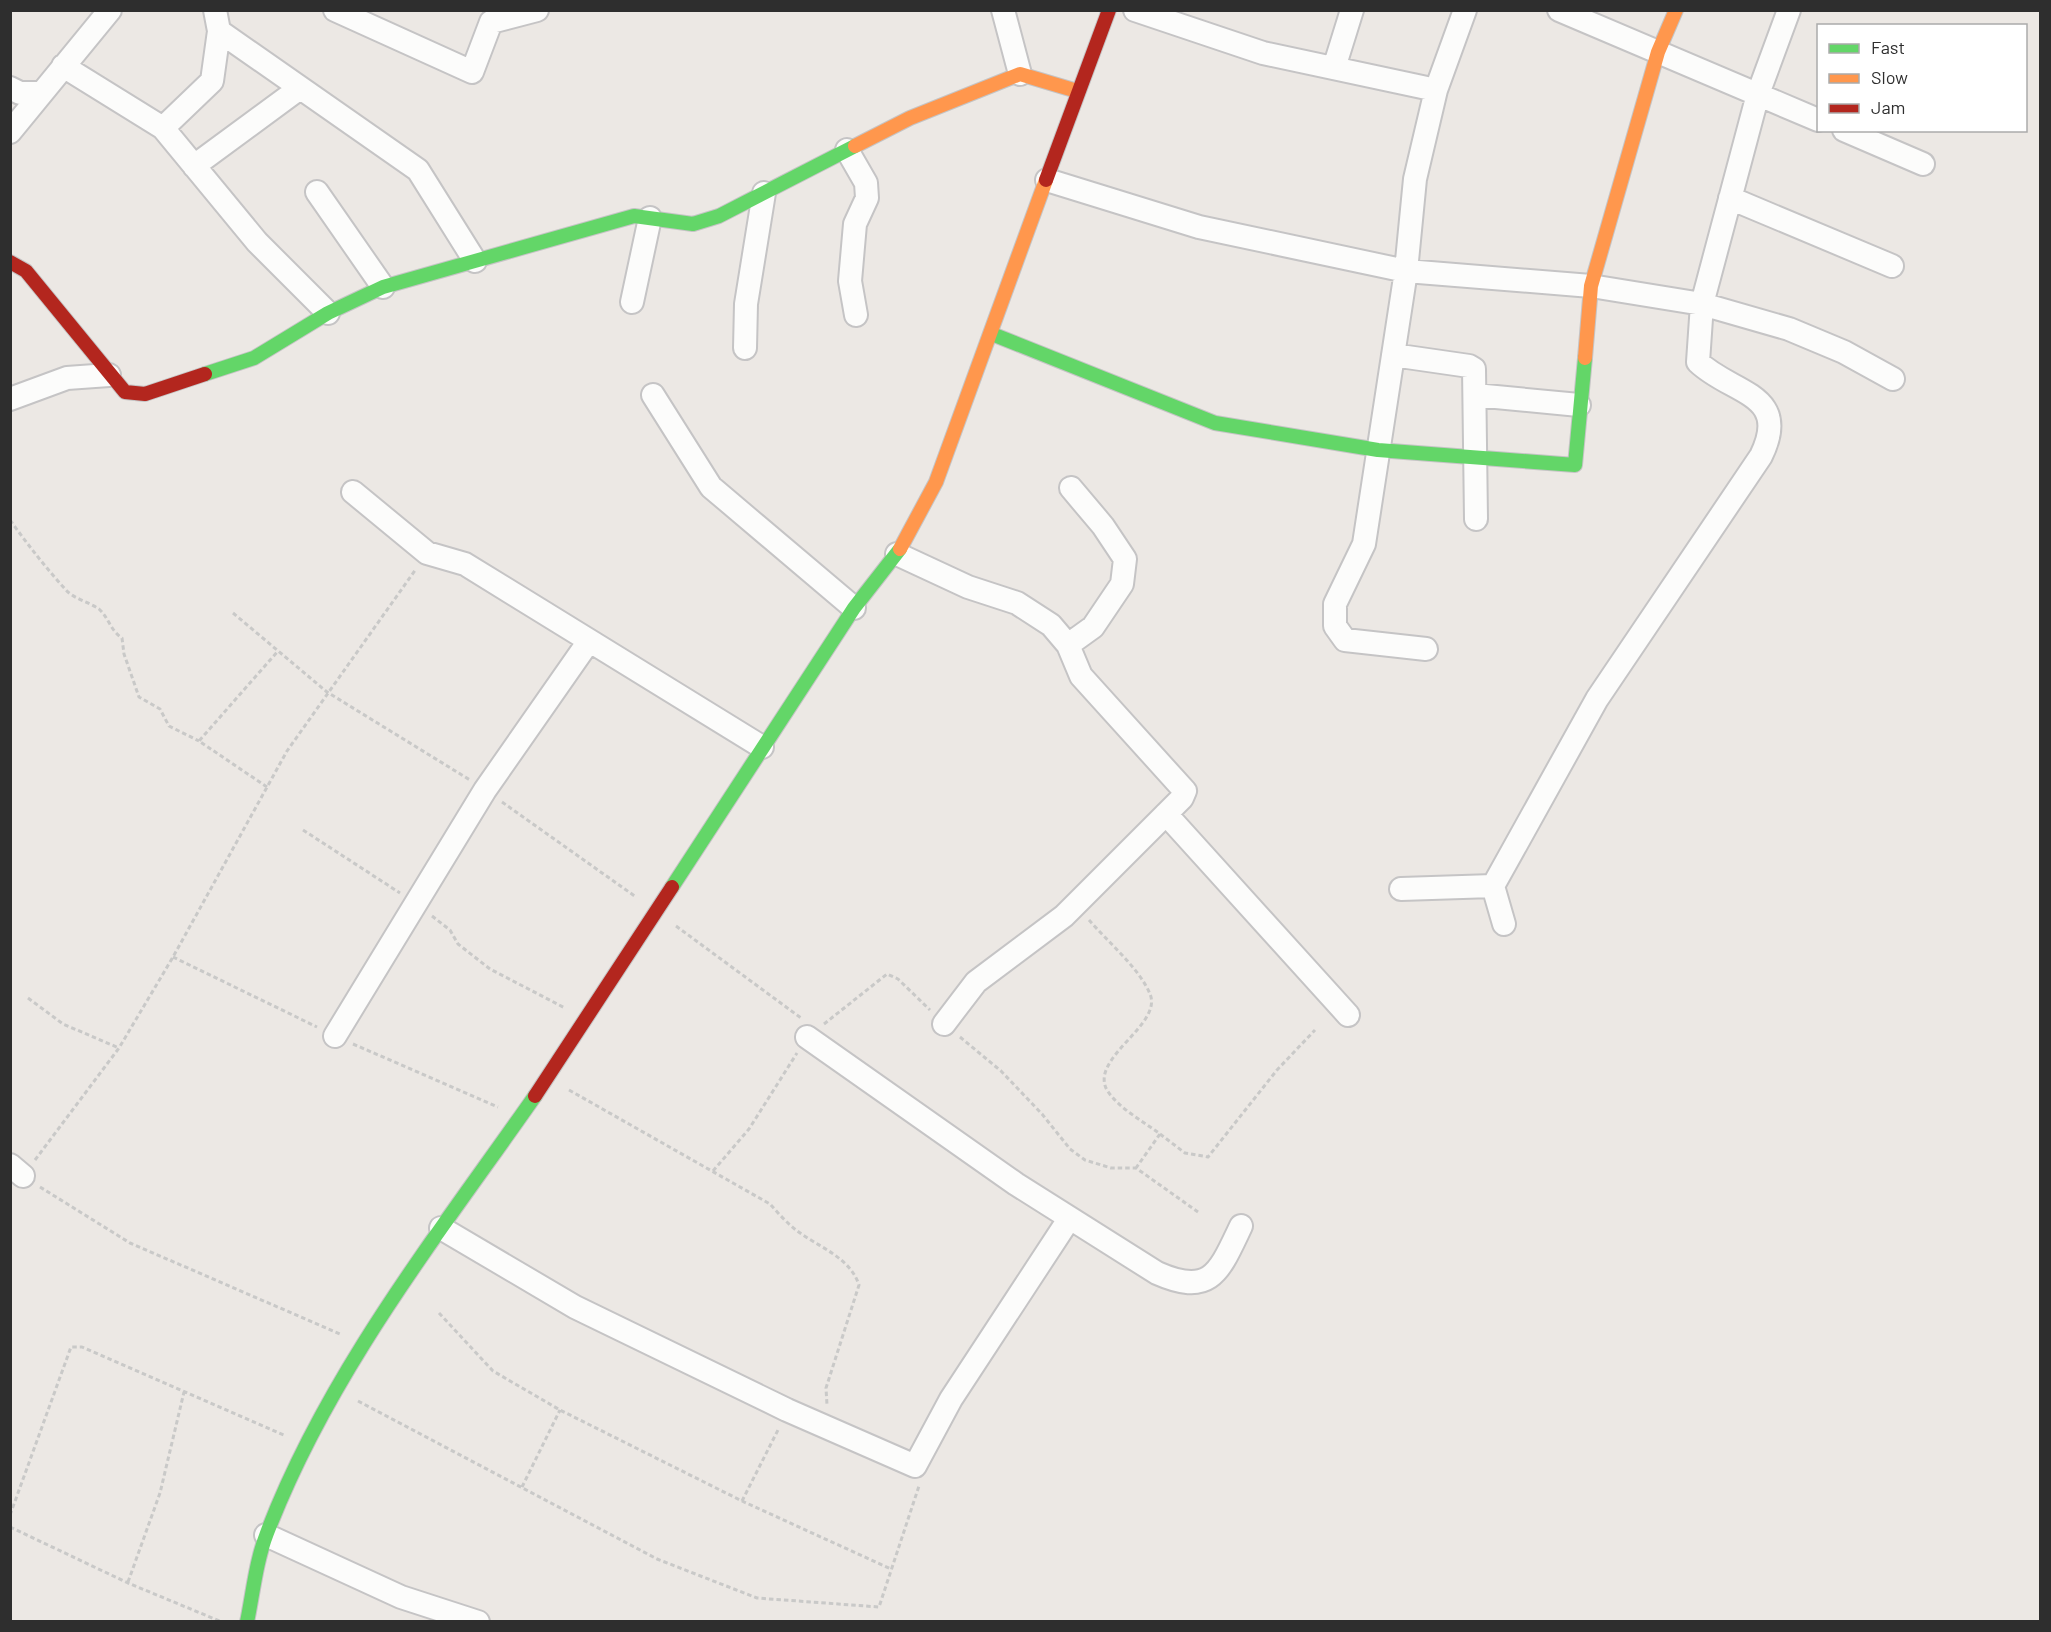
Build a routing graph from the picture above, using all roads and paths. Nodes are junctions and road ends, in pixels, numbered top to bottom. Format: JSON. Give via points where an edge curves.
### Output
{"nodes":[{"id":1,"x":110,"y":10,"type":"edge"},
{"id":2,"x":335,"y":10,"type":"edge"},
{"id":3,"x":537,"y":10,"type":"edge"},
{"id":4,"x":1003,"y":10,"type":"edge"},
{"id":5,"x":1109,"y":10,"type":"edge"},
{"id":6,"x":1135,"y":10,"type":"edge"},
{"id":7,"x":1352,"y":10,"type":"edge"},
{"id":8,"x":1465,"y":10,"type":"edge"},
{"id":9,"x":1559,"y":10,"type":"edge"},
{"id":10,"x":1676,"y":10,"type":"edge"},
{"id":11,"x":1789,"y":10,"type":"edge"},
{"id":12,"x":217,"y":21,"type":"edge"},
{"id":13,"x":1658,"y":52,"type":"junction"},
{"id":14,"x":63,"y":66,"type":"junction"},
{"id":15,"x":1334,"y":68,"type":"junction"},
{"id":16,"x":1020,"y":74,"type":"junction"},
{"id":17,"x":10,"y":88,"type":"edge"},
{"id":18,"x":300,"y":88,"type":"junction"},
{"id":19,"x":1436,"y":90,"type":"junction"},
{"id":20,"x":1077,"y":91,"type":"junction"},
{"id":21,"x":42,"y":93,"type":"junction"},
{"id":22,"x":1758,"y":94,"type":"junction"},
{"id":23,"x":1817,"y":120,"type":"edge"},
{"id":24,"x":163,"y":128,"type":"junction"},
{"id":25,"x":10,"y":132,"type":"edge"},
{"id":26,"x":1849,"y":132,"type":"edge"},
{"id":27,"x":847,"y":150,"type":"junction"},
{"id":28,"x":1923,"y":164,"type":"dead end"},
{"id":29,"x":194,"y":166,"type":"junction"},
{"id":30,"x":1047,"y":180,"type":"junction"},
{"id":31,"x":317,"y":192,"type":"dead end"},
{"id":32,"x":764,"y":193,"type":"junction"},
{"id":33,"x":1730,"y":198,"type":"junction"},
{"id":34,"x":650,"y":218,"type":"junction"},
{"id":35,"x":475,"y":261,"type":"junction"},
{"id":36,"x":10,"y":262,"type":"edge"},
{"id":37,"x":1892,"y":266,"type":"dead end"},
{"id":38,"x":1406,"y":271,"type":"junction"},
{"id":39,"x":1592,"y":286,"type":"junction"},
{"id":40,"x":383,"y":287,"type":"junction"},
{"id":41,"x":632,"y":302,"type":"dead end"},
{"id":42,"x":1702,"y":303,"type":"junction"},
{"id":43,"x":328,"y":313,"type":"junction"},
{"id":44,"x":856,"y":315,"type":"dead end"},
{"id":45,"x":993,"y":334,"type":"junction"},
{"id":46,"x":745,"y":348,"type":"dead end"},
{"id":47,"x":1393,"y":356,"type":"junction"},
{"id":48,"x":110,"y":375,"type":"junction"},
{"id":49,"x":1893,"y":379,"type":"dead end"},
{"id":50,"x":653,"y":395,"type":"dead end"},
{"id":51,"x":1475,"y":395,"type":"junction"},
{"id":52,"x":10,"y":399,"type":"edge"},
{"id":53,"x":1579,"y":405,"type":"junction"},
{"id":54,"x":1378,"y":450,"type":"junction"},
{"id":55,"x":1475,"y":458,"type":"junction"},
{"id":56,"x":1071,"y":488,"type":"dead end"},
{"id":57,"x":353,"y":492,"type":"dead end"},
{"id":58,"x":1476,"y":519,"type":"dead end"},
{"id":59,"x":10,"y":520,"type":"edge"},
{"id":60,"x":427,"y":553,"type":"junction"},
{"id":61,"x":897,"y":554,"type":"junction"},
{"id":62,"x":854,"y":608,"type":"junction"},
{"id":63,"x":233,"y":613,"type":"dead end"},
{"id":64,"x":590,"y":641,"type":"junction"},
{"id":65,"x":1068,"y":645,"type":"junction"},
{"id":66,"x":1426,"y":649,"type":"dead end"},
{"id":67,"x":278,"y":651,"type":"junction"},
{"id":68,"x":327,"y":692,"type":"junction"},
{"id":69,"x":200,"y":741,"type":"junction"},
{"id":70,"x":762,"y":747,"type":"junction"},
{"id":71,"x":267,"y":787,"type":"junction"},
{"id":72,"x":1166,"y":814,"type":"junction"},
{"id":73,"x":303,"y":830,"type":"dead end"},
{"id":74,"x":1493,"y":886,"type":"junction"},
{"id":75,"x":1401,"y":889,"type":"dead end"},
{"id":76,"x":416,"y":904,"type":"junction"},
{"id":77,"x":1075,"y":905,"type":"junction"},
{"id":78,"x":656,"y":911,"type":"junction"},
{"id":79,"x":1504,"y":924,"type":"dead end"},
{"id":80,"x":28,"y":998,"type":"dead end"},
{"id":81,"x":1348,"y":1015,"type":"dead end"},
{"id":82,"x":585,"y":1019,"type":"junction"},
{"id":83,"x":944,"y":1024,"type":"junction"},
{"id":84,"x":1315,"y":1030,"type":"dead end"},
{"id":85,"x":812,"y":1033,"type":"junction"},
{"id":86,"x":335,"y":1036,"type":"dead end"},
{"id":87,"x":119,"y":1048,"type":"junction"},
{"id":88,"x":547,"y":1078,"type":"junction"},
{"id":89,"x":1160,"y":1134,"type":"junction"},
{"id":90,"x":1136,"y":1168,"type":"junction"},
{"id":91,"x":17,"y":1171,"type":"edge"},
{"id":92,"x":713,"y":1171,"type":"junction"},
{"id":93,"x":1198,"y":1212,"type":"dead end"},
{"id":94,"x":1069,"y":1219,"type":"junction"},
{"id":95,"x":1240,"y":1226,"type":"dead end"},
{"id":96,"x":441,"y":1228,"type":"junction"},
{"id":97,"x":439,"y":1313,"type":"dead end"},
{"id":98,"x":362,"y":1344,"type":"junction"},
{"id":99,"x":335,"y":1389,"type":"junction"},
{"id":100,"x":184,"y":1392,"type":"junction"},
{"id":101,"x":560,"y":1410,"type":"junction"},
{"id":102,"x":788,"y":1410,"type":"junction"},
{"id":103,"x":828,"y":1428,"type":"junction"},
{"id":104,"x":307,"y":1445,"type":"junction"},
{"id":105,"x":922,"y":1479,"type":"dead end"},
{"id":106,"x":522,"y":1487,"type":"junction"},
{"id":107,"x":742,"y":1501,"type":"junction"},
{"id":108,"x":10,"y":1515,"type":"edge"},
{"id":109,"x":10,"y":1527,"type":"edge"},
{"id":110,"x":266,"y":1534,"type":"junction"},
{"id":111,"x":891,"y":1569,"type":"junction"},
{"id":112,"x":128,"y":1583,"type":"junction"},
{"id":113,"x":222,"y":1622,"type":"edge"},
{"id":114,"x":247,"y":1622,"type":"edge"},
{"id":115,"x":478,"y":1622,"type":"edge"}],
"edges":[{"from":1,"to":14,"type":"street"},
{"from":2,"to":3,"type":"street","via":[[471,72],[491,21]]},
{"from":4,"to":16,"type":"street"},
{"from":5,"to":20,"type":"street"},
{"from":6,"to":15,"type":"street","via":[[1263,53]]},
{"from":7,"to":15,"type":"street"},
{"from":8,"to":19,"type":"street"},
{"from":9,"to":13,"type":"street"},
{"from":10,"to":13,"type":"street"},
{"from":11,"to":22,"type":"street"},
{"from":12,"to":18,"type":"street"},
{"from":12,"to":24,"type":"street","via":[[212,81]]},
{"from":13,"to":22,"type":"street"},
{"from":13,"to":39,"type":"street"},
{"from":14,"to":21,"type":"street"},
{"from":14,"to":24,"type":"street"},
{"from":15,"to":19,"type":"street"},
{"from":16,"to":20,"type":"street"},
{"from":16,"to":27,"type":"street","via":[[910,118]]},
{"from":17,"to":21,"type":"street","via":[[20,93]]},
{"from":18,"to":29,"type":"street"},
{"from":18,"to":35,"type":"street","via":[[418,170]]},
{"from":19,"to":38,"type":"street","via":[[1415,178]]},
{"from":20,"to":30,"type":"street"},
{"from":21,"to":25,"type":"street"},
{"from":22,"to":23,"type":"street"},
{"from":22,"to":33,"type":"street"},
{"from":24,"to":29,"type":"street"},
{"from":26,"to":28,"type":"street"},
{"from":27,"to":32,"type":"street"},
{"from":27,"to":44,"type":"street","via":[[867,191],[855,224],[850,281]]},
{"from":29,"to":43,"type":"street","via":[[257,242]]},
{"from":30,"to":38,"type":"street","via":[[1198,227]]},
{"from":30,"to":45,"type":"street"},
{"from":31,"to":40,"type":"street"},
{"from":32,"to":34,"type":"street","via":[[693,224]]},
{"from":32,"to":46,"type":"street","via":[[746,304]]},
{"from":33,"to":37,"type":"street"},
{"from":33,"to":42,"type":"street"},
{"from":34,"to":35,"type":"street","via":[[634,216]]},
{"from":34,"to":41,"type":"street"},
{"from":35,"to":40,"type":"street"},
{"from":36,"to":48,"type":"street","via":[[26,271]]},
{"from":38,"to":39,"type":"street"},
{"from":38,"to":47,"type":"street"},
{"from":39,"to":42,"type":"street"},
{"from":39,"to":53,"type":"street"},
{"from":40,"to":43,"type":"street"},
{"from":42,"to":49,"type":"street","via":[[1789,329],[1844,352]]},
{"from":42,"to":74,"type":"street","via":[[1698,362],[1759,402],[1770,417],[1771,436],[1597,699]]},
{"from":43,"to":48,"type":"street","via":[[254,358],[178,385],[145,394],[125,392]]},
{"from":45,"to":54,"type":"street","via":[[1215,423]]},
{"from":45,"to":61,"type":"street","via":[[936,482]]},
{"from":47,"to":51,"type":"street","via":[[1472,367]]},
{"from":47,"to":54,"type":"street"},
{"from":48,"to":52,"type":"street","via":[[67,378]]},
{"from":50,"to":62,"type":"street","via":[[711,487]]},
{"from":51,"to":53,"type":"street"},
{"from":51,"to":55,"type":"street"},
{"from":53,"to":55,"type":"street","via":[[1575,465]]},
{"from":54,"to":55,"type":"street"},
{"from":54,"to":66,"type":"street","via":[[1364,544],[1335,604],[1335,626],[1346,640]]},
{"from":55,"to":58,"type":"street"},
{"from":56,"to":65,"type":"street","via":[[1125,559],[1122,584],[1093,627]]},
{"from":57,"to":60,"type":"street"},
{"from":59,"to":69,"type":"path","via":[[67,591],[98,609],[122,638],[139,697],[160,709],[169,726]]},
{"from":60,"to":64,"type":"street","via":[[465,564]]},
{"from":60,"to":68,"type":"path"},
{"from":61,"to":62,"type":"street"},
{"from":61,"to":65,"type":"street","via":[[968,587],[1017,603],[1051,625]]},
{"from":62,"to":70,"type":"street"},
{"from":63,"to":67,"type":"path"},
{"from":64,"to":70,"type":"street"},
{"from":64,"to":76,"type":"street","via":[[485,789]]},
{"from":65,"to":72,"type":"street","via":[[1081,676],[1181,784],[1185,791],[1182,798]]},
{"from":67,"to":68,"type":"path"},
{"from":67,"to":69,"type":"path"},
{"from":68,"to":71,"type":"path"},
{"from":69,"to":71,"type":"path"},
{"from":70,"to":78,"type":"street"},
{"from":71,"to":87,"type":"path"},
{"from":72,"to":77,"type":"street"},
{"from":72,"to":81,"type":"street"},
{"from":73,"to":76,"type":"path"},
{"from":74,"to":75,"type":"street"},
{"from":74,"to":79,"type":"street"},
{"from":76,"to":82,"type":"path","via":[[490,969]]},
{"from":76,"to":86,"type":"street"},
{"from":77,"to":83,"type":"street","via":[[976,982]]},
{"from":77,"to":89,"type":"path","via":[[1151,995],[1150,1013],[1111,1061],[1105,1087],[1114,1099]]},
{"from":78,"to":82,"type":"street"},
{"from":78,"to":85,"type":"path"},
{"from":80,"to":87,"type":"path","via":[[63,1024]]},
{"from":82,"to":88,"type":"street"},
{"from":83,"to":85,"type":"path","via":[[898,979],[887,974]]},
{"from":83,"to":90,"type":"path","via":[[1001,1071],[1070,1149],[1085,1160],[1111,1168]]},
{"from":84,"to":89,"type":"path","via":[[1277,1070],[1208,1157],[1185,1153]]},
{"from":85,"to":92,"type":"path","via":[[749,1129]]},
{"from":85,"to":94,"type":"street"},
{"from":87,"to":91,"type":"path"},
{"from":88,"to":92,"type":"path"},
{"from":88,"to":96,"type":"street"},
{"from":89,"to":90,"type":"path"},
{"from":90,"to":93,"type":"path"},
{"from":91,"to":98,"type":"path","via":[[130,1243]]},
{"from":92,"to":103,"type":"path","via":[[770,1204],[796,1230],[855,1273],[859,1285],[826,1388]]},
{"from":94,"to":95,"type":"street","via":[[1157,1273],[1193,1284],[1209,1278],[1225,1259]]},
{"from":94,"to":103,"type":"street","via":[[951,1399],[915,1466]]},
{"from":96,"to":98,"type":"street"},
{"from":96,"to":102,"type":"street","via":[[575,1307]]},
{"from":97,"to":101,"type":"path","via":[[493,1371]]},
{"from":98,"to":99,"type":"street"},
{"from":99,"to":104,"type":"street"},
{"from":99,"to":106,"type":"path"},
{"from":100,"to":104,"type":"path"},
{"from":100,"to":108,"type":"path","via":[[82,1347],[71,1347]]},
{"from":100,"to":112,"type":"path","via":[[160,1493]]},
{"from":101,"to":106,"type":"path"},
{"from":101,"to":107,"type":"path"},
{"from":102,"to":103,"type":"street"},
{"from":102,"to":107,"type":"path"},
{"from":104,"to":110,"type":"street"},
{"from":105,"to":111,"type":"path"},
{"from":106,"to":111,"type":"path","via":[[657,1558],[757,1598],[875,1609]]},
{"from":107,"to":111,"type":"path"},
{"from":109,"to":112,"type":"path"},
{"from":110,"to":114,"type":"street"},
{"from":110,"to":115,"type":"street","via":[[401,1597]]},
{"from":112,"to":113,"type":"path"}]}
